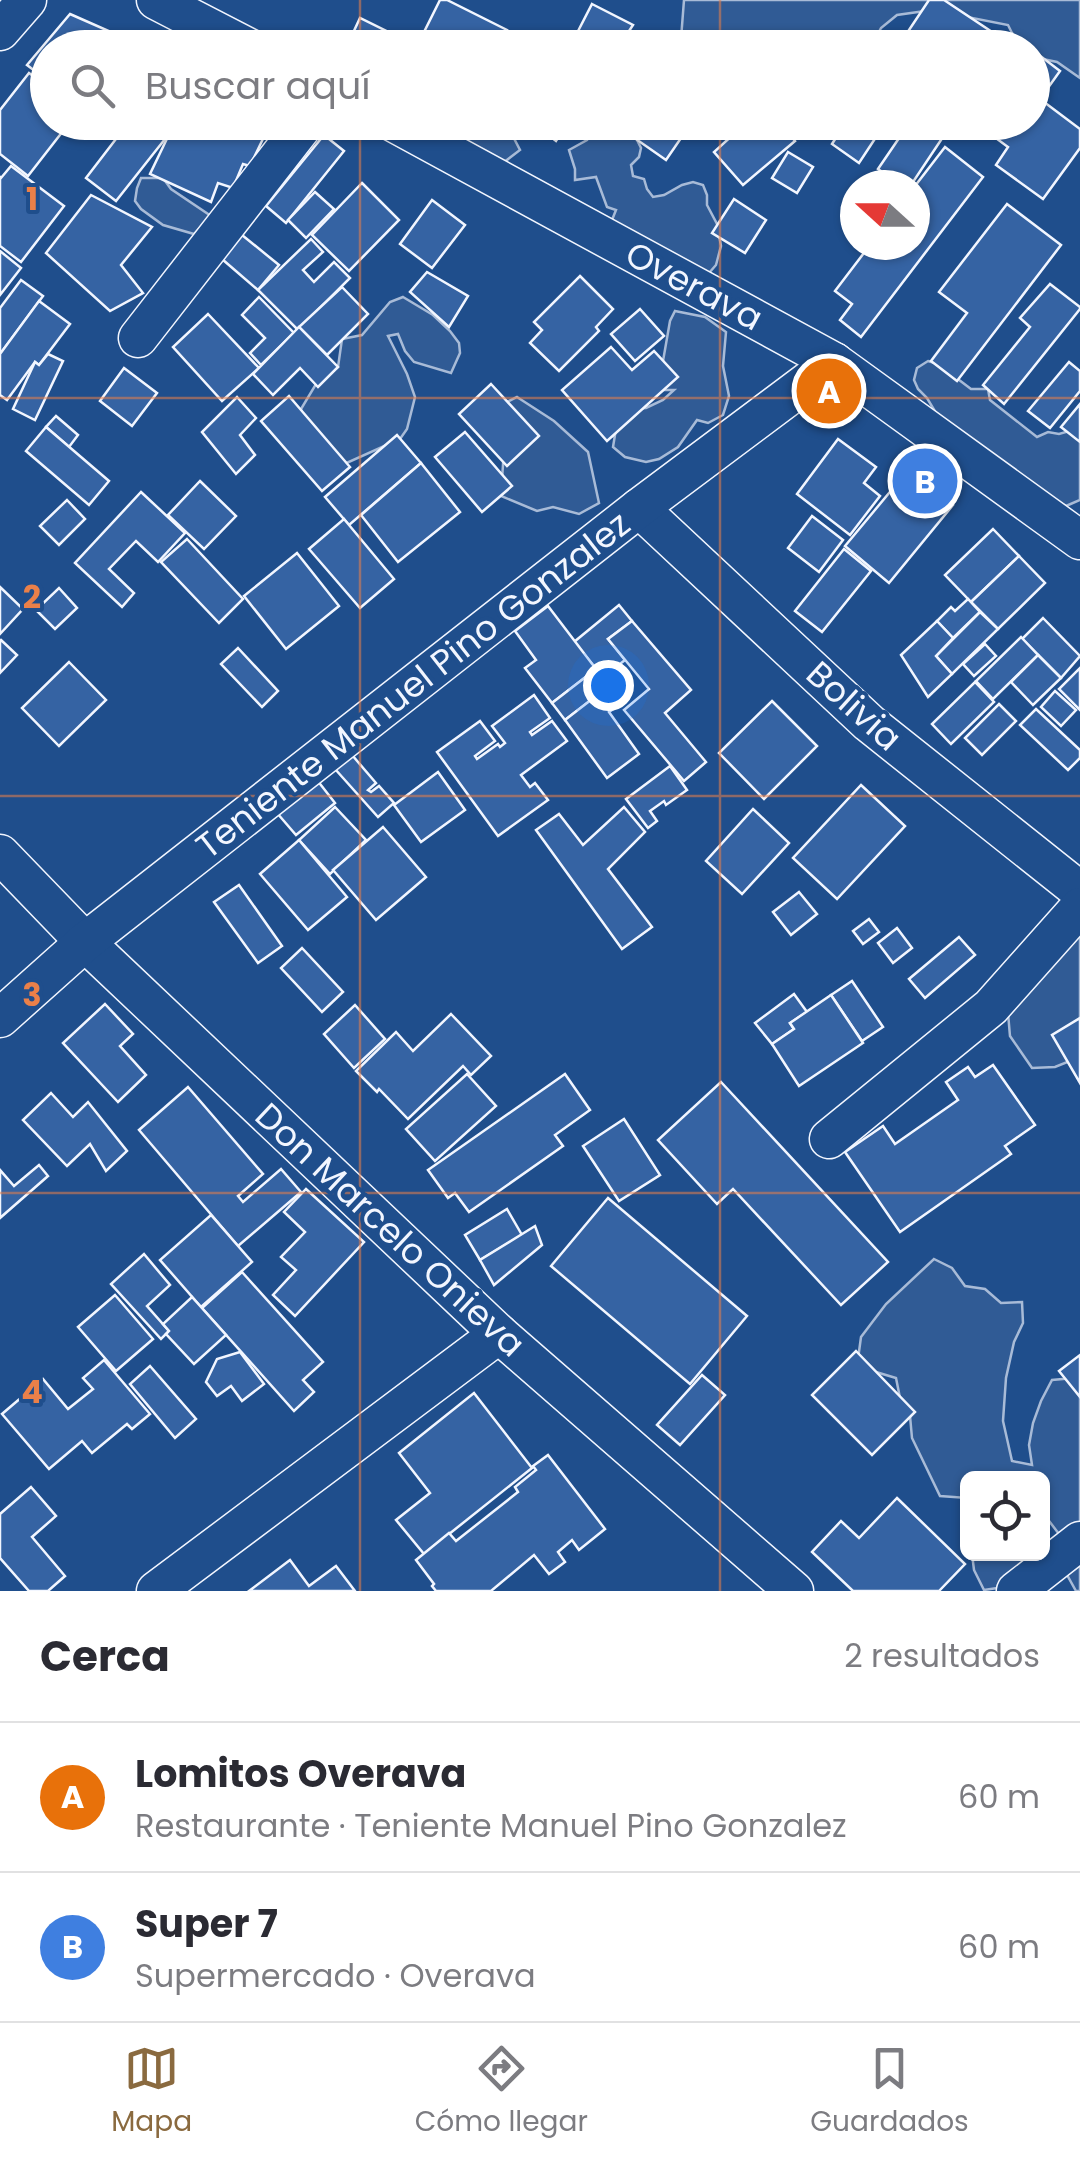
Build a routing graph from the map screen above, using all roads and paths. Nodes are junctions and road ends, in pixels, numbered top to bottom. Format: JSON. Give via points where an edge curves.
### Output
{"nodes":[{"id":1,"x":27,"y":0,"type":"edge"},
{"id":2,"x":156,"y":0,"type":"edge"},
{"id":3,"x":214,"y":30,"type":"edge"},
{"id":4,"x":0,"y":31,"type":"edge"},
{"id":5,"x":292,"y":140,"type":"edge"},
{"id":6,"x":425,"y":140,"type":"edge"},
{"id":7,"x":138,"y":338,"type":"dead end"},
{"id":8,"x":834,"y":362,"type":"junction"},
{"id":9,"x":639,"y":508,"type":"junction"},
{"id":10,"x":1080,"y":540,"type":"edge"},
{"id":11,"x":0,"y":854,"type":"edge"},
{"id":12,"x":1080,"y":891,"type":"edge"},
{"id":13,"x":1080,"y":907,"type":"edge"},
{"id":14,"x":85,"y":942,"type":"junction"},
{"id":15,"x":0,"y":1018,"type":"edge"},
{"id":16,"x":829,"y":1139,"type":"dead end"},
{"id":17,"x":499,"y":1334,"type":"junction"},
{"id":18,"x":1080,"y":1541,"type":"edge"},
{"id":19,"x":156,"y":1591,"type":"edge"},
{"id":20,"x":794,"y":1591,"type":"edge"},
{"id":21,"x":1016,"y":1591,"type":"edge"}],
"edges":[{"from":1,"to":4,"type":"street"},
{"from":2,"to":3,"type":"street"},
{"from":5,"to":7,"type":"street"},
{"from":6,"to":8,"type":"street","name":"Overava"},
{"from":8,"to":9,"type":"street","name":"Teniente Manuel Pino Gonzalez"},
{"from":8,"to":10,"type":"street","name":"Overava"},
{"from":9,"to":12,"type":"street","name":"Bolivia","via":[[869,723]]},
{"from":9,"to":14,"type":"street","name":"Teniente Manuel Pino Gonzalez"},
{"from":11,"to":14,"type":"street","name":"Don Marcelo Onieva"},
{"from":13,"to":16,"type":"street","via":[[990,1007]]},
{"from":14,"to":15,"type":"street","name":"Teniente Manuel Pino Gonzalez"},
{"from":14,"to":17,"type":"street","name":"Don Marcelo Onieva"},
{"from":17,"to":19,"type":"street"},
{"from":17,"to":20,"type":"street","name":"Don Marcelo Onieva"},
{"from":18,"to":21,"type":"street"}]}
